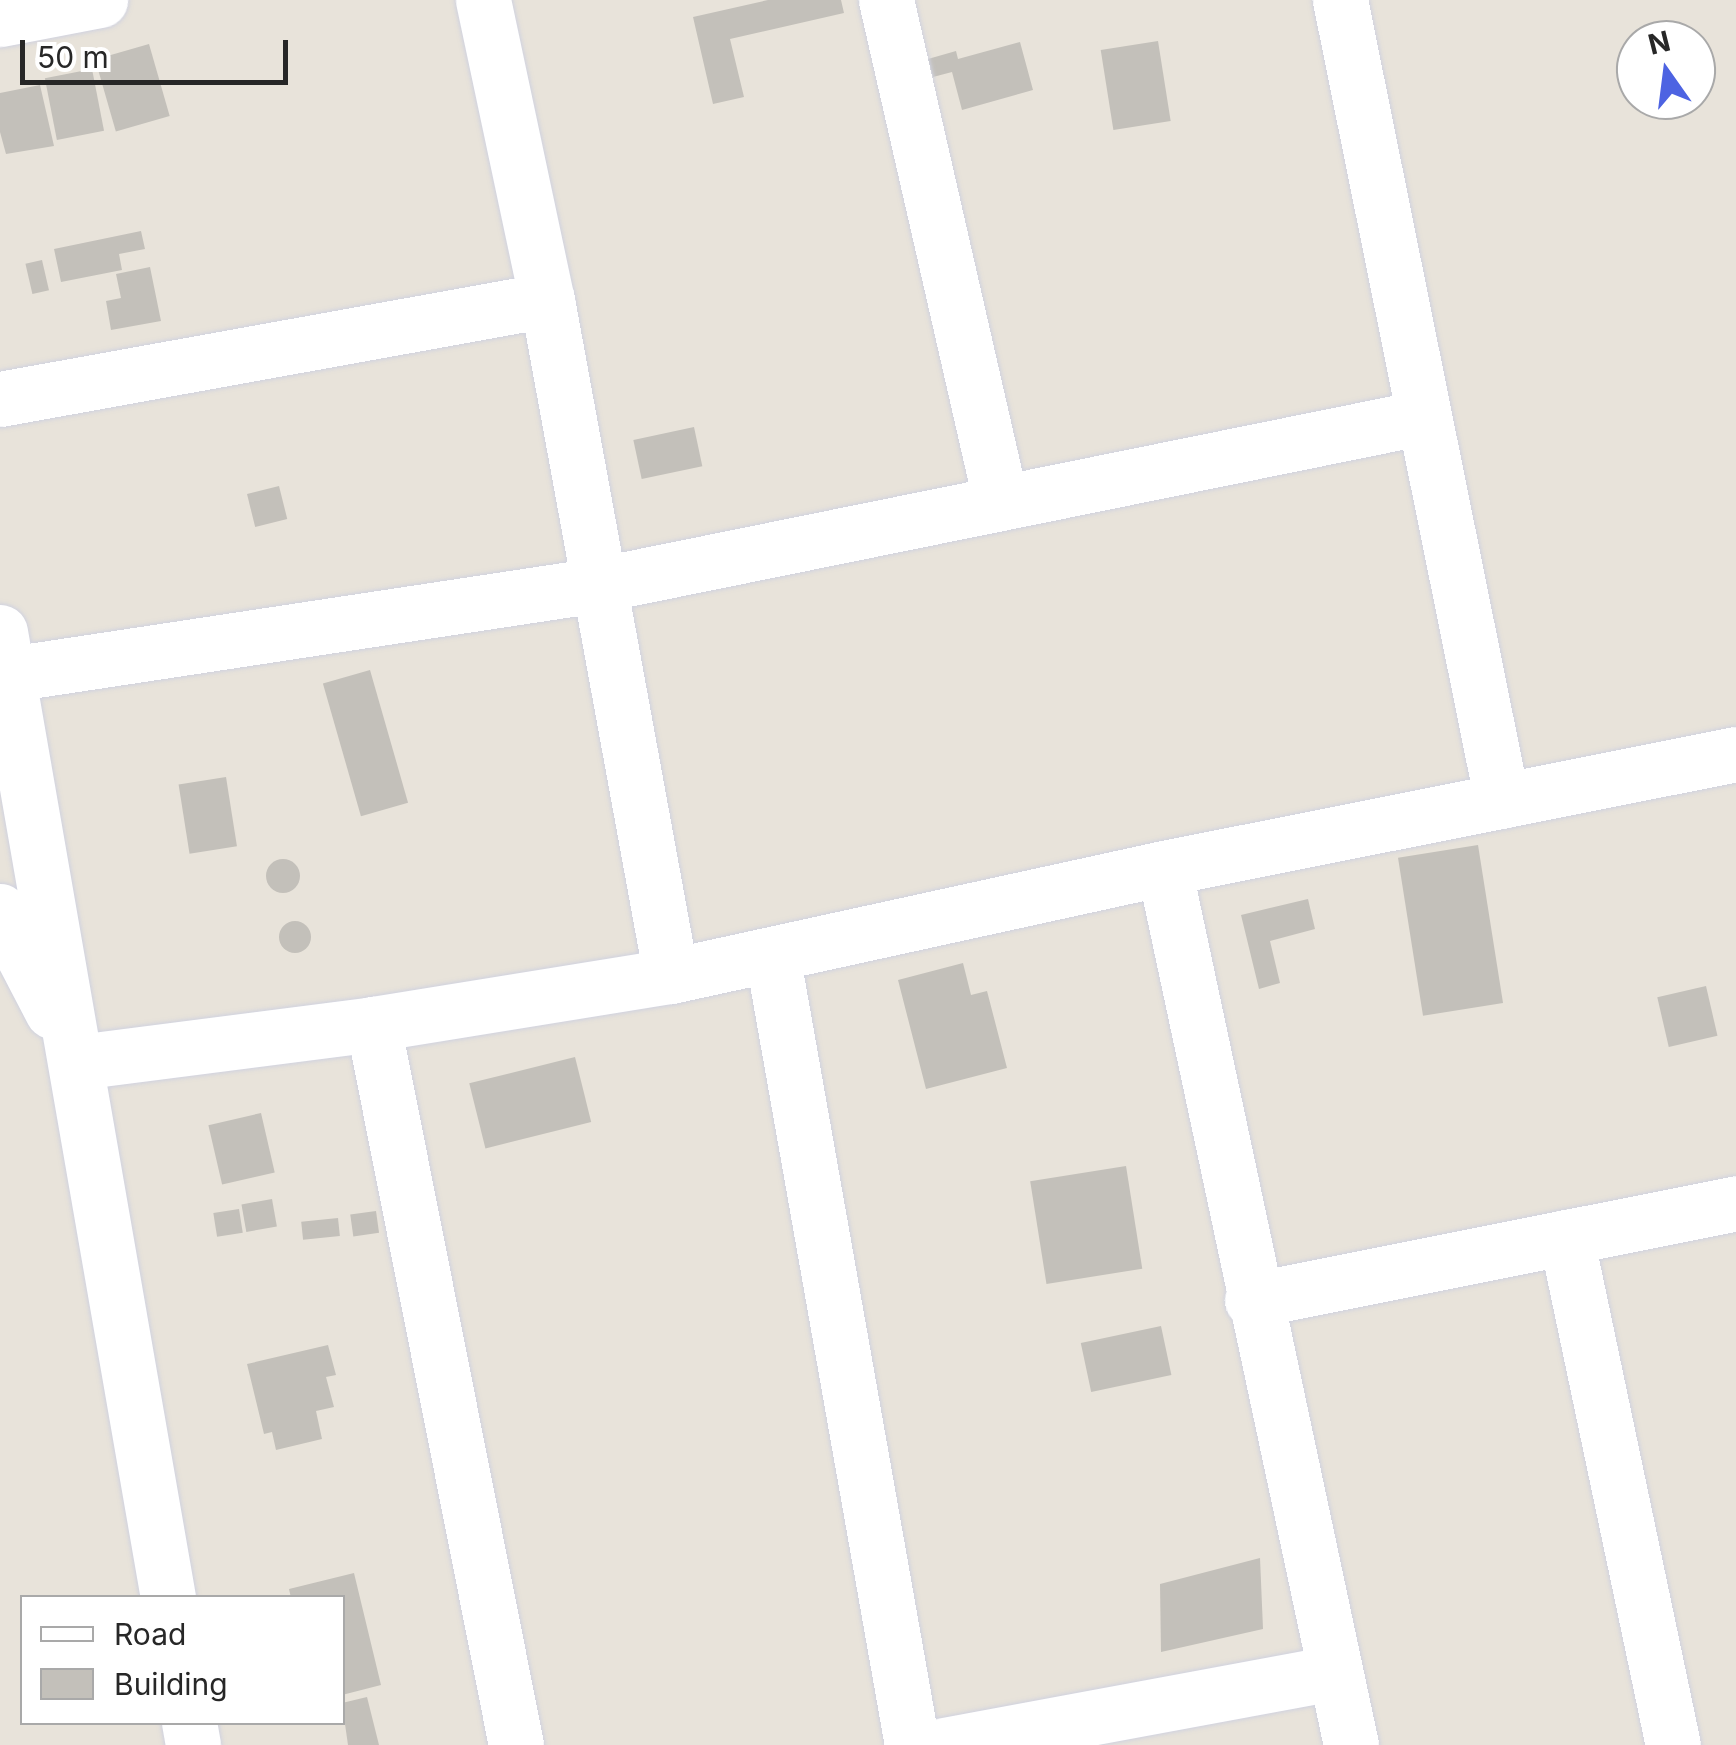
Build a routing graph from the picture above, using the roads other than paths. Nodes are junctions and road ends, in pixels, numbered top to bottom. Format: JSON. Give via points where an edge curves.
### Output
{"nodes":[{"id":1,"x":100,"y":0,"type":"edge"},
{"id":2,"x":483,"y":0,"type":"edge"},
{"id":3,"x":886,"y":0,"type":"edge"},
{"id":4,"x":1340,"y":0,"type":"edge"},
{"id":5,"x":0,"y":19,"type":"edge"},
{"id":6,"x":547,"y":300,"type":"junction"},
{"id":7,"x":0,"y":399,"type":"edge"},
{"id":8,"x":1424,"y":416,"type":"junction"},
{"id":9,"x":1001,"y":502,"type":"junction"},
{"id":10,"x":597,"y":585,"type":"junction"},
{"id":11,"x":5,"y":654,"type":"edge"},
{"id":12,"x":1736,"y":754,"type":"edge"},
{"id":13,"x":1502,"y":801,"type":"junction"},
{"id":14,"x":1164,"y":868,"type":"junction"},
{"id":15,"x":0,"y":911,"type":"edge"},
{"id":16,"x":772,"y":954,"type":"junction"},
{"id":17,"x":671,"y":976,"type":"junction"},
{"id":18,"x":373,"y":1024,"type":"junction"},
{"id":19,"x":78,"y":1062,"type":"junction"},
{"id":20,"x":1736,"y":1203,"type":"edge"},
{"id":21,"x":1566,"y":1237,"type":"junction"},
{"id":22,"x":1252,"y":1300,"type":"junction"},
{"id":23,"x":167,"y":1595,"type":"edge"},
{"id":24,"x":1334,"y":1673,"type":"junction"},
{"id":25,"x":516,"y":1745,"type":"edge"},
{"id":26,"x":912,"y":1745,"type":"edge"},
{"id":27,"x":944,"y":1745,"type":"edge"},
{"id":28,"x":1351,"y":1745,"type":"edge"},
{"id":29,"x":1673,"y":1745,"type":"edge"}],
"edges":[{"from":1,"to":5,"type":"street"},
{"from":2,"to":6,"type":"street"},
{"from":3,"to":9,"type":"street"},
{"from":4,"to":8,"type":"street"},
{"from":6,"to":7,"type":"street"},
{"from":6,"to":10,"type":"street"},
{"from":8,"to":9,"type":"street"},
{"from":8,"to":13,"type":"street"},
{"from":9,"to":10,"type":"street"},
{"from":10,"to":11,"type":"street"},
{"from":10,"to":17,"type":"street"},
{"from":11,"to":19,"type":"street"},
{"from":12,"to":13,"type":"street"},
{"from":13,"to":14,"type":"street"},
{"from":14,"to":16,"type":"street"},
{"from":14,"to":22,"type":"street"},
{"from":15,"to":19,"type":"street"},
{"from":16,"to":17,"type":"street"},
{"from":16,"to":26,"type":"street"},
{"from":17,"to":18,"type":"street"},
{"from":18,"to":19,"type":"street"},
{"from":18,"to":25,"type":"street"},
{"from":19,"to":23,"type":"street"},
{"from":20,"to":21,"type":"street"},
{"from":21,"to":22,"type":"street"},
{"from":21,"to":29,"type":"street"},
{"from":22,"to":24,"type":"street"},
{"from":24,"to":27,"type":"street"},
{"from":24,"to":28,"type":"street"}]}
